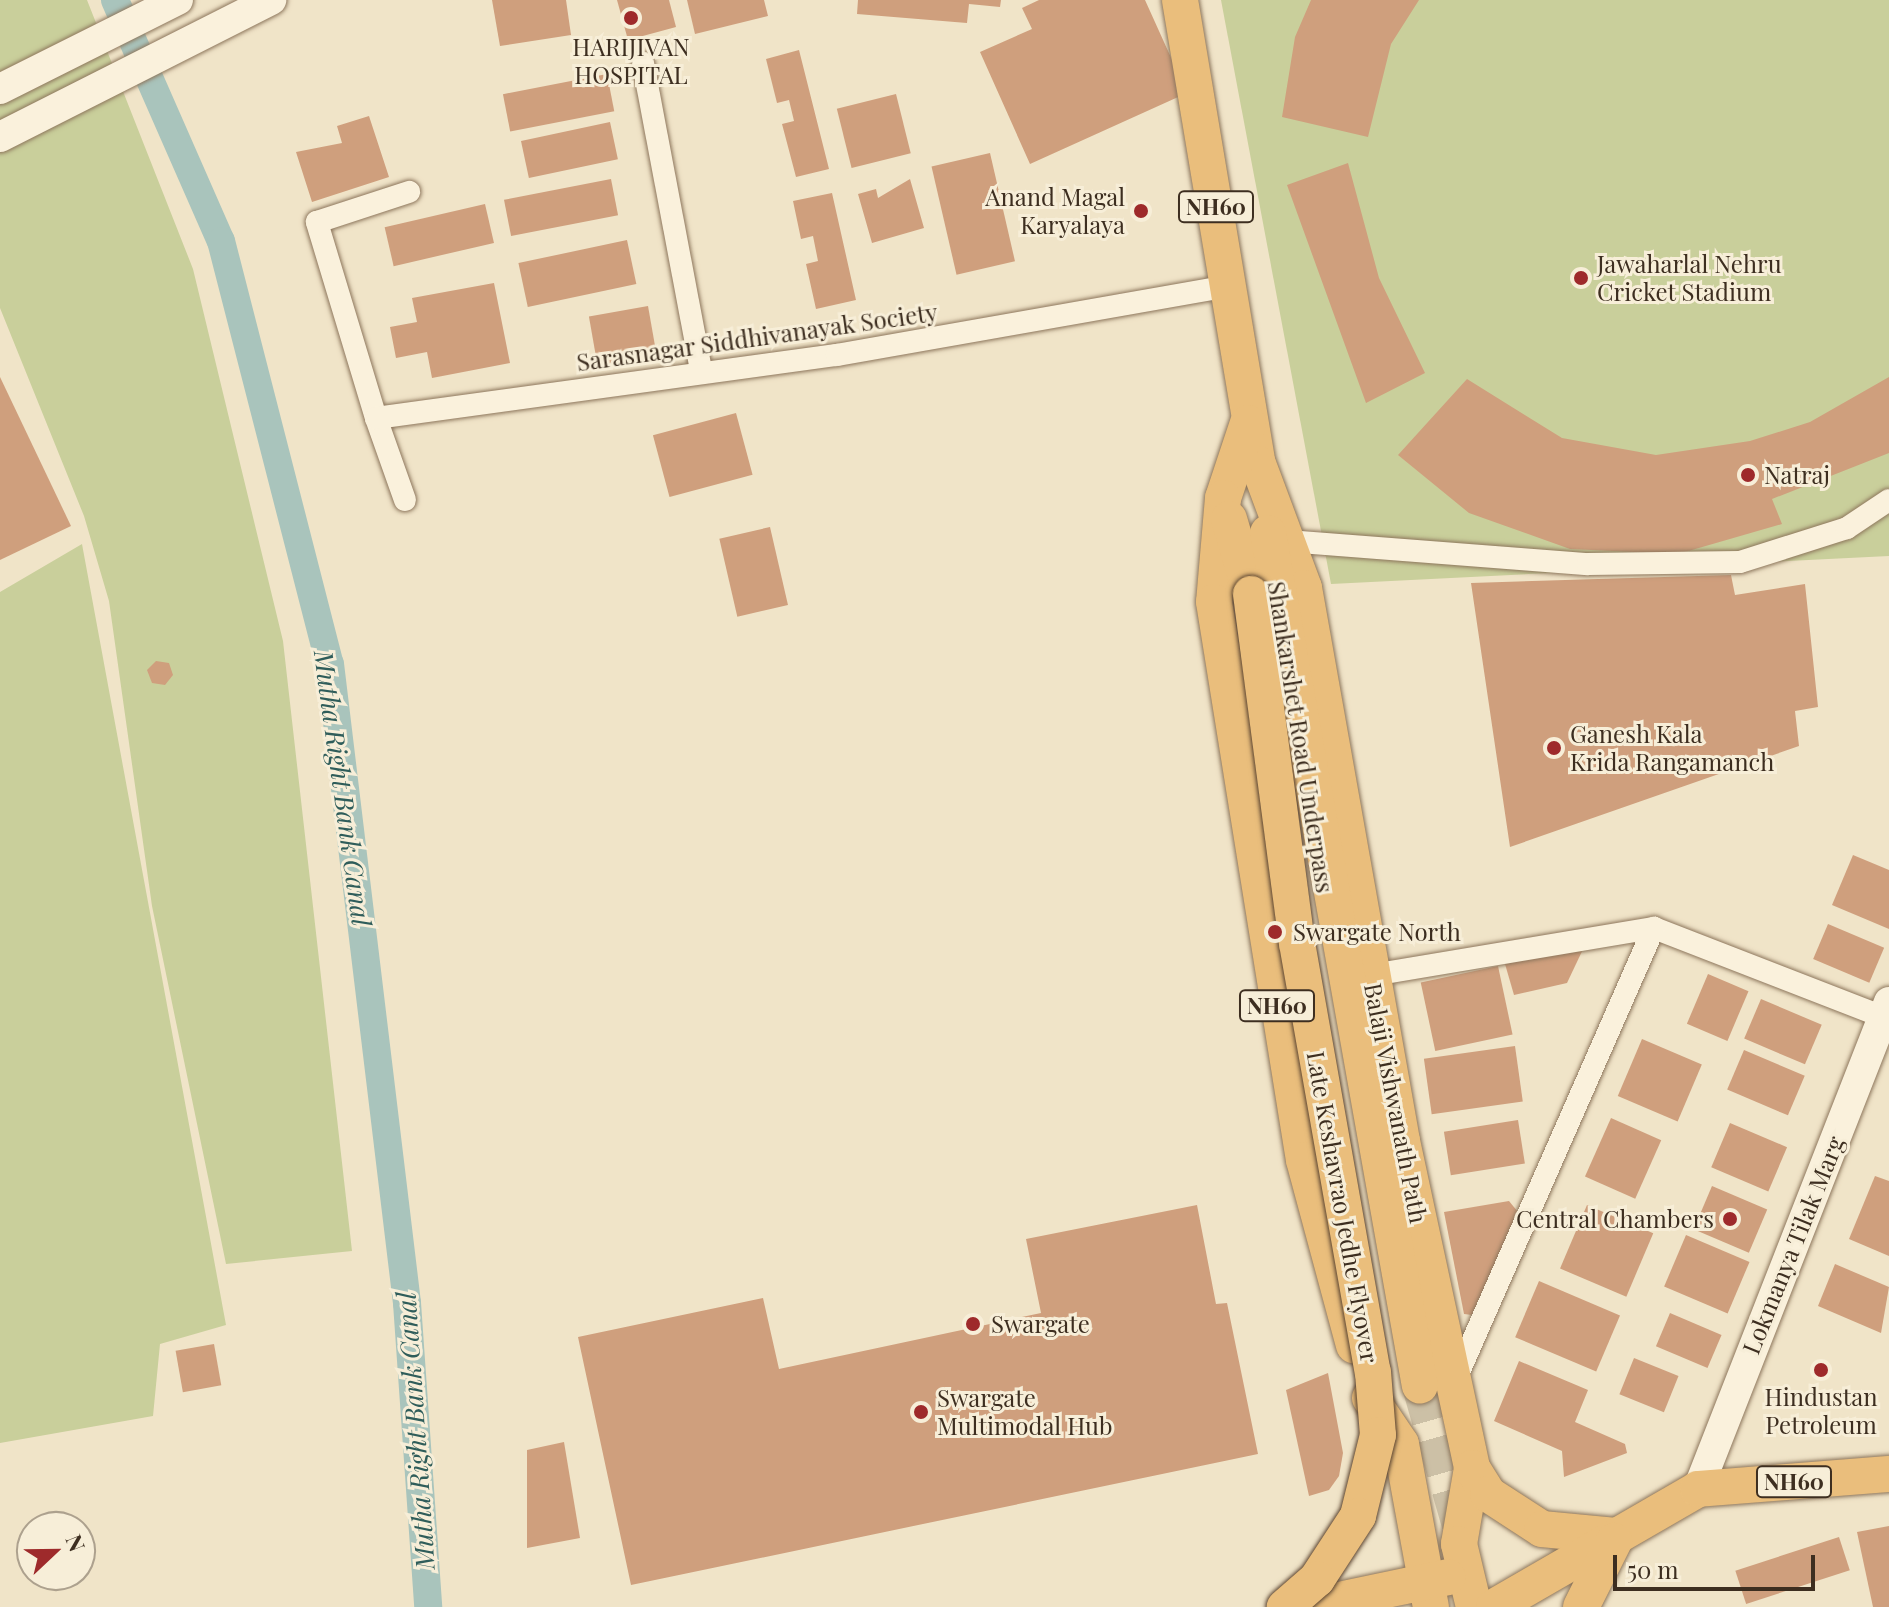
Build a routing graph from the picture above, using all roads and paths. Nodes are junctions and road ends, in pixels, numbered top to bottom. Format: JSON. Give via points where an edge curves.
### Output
{"nodes":[{"id":1,"x":178,"y":0,"type":"edge"},
{"id":2,"x":1180,"y":0,"type":"edge"},
{"id":3,"x":261,"y":5,"type":"edge"},
{"id":4,"x":643,"y":63,"type":"dead end"},
{"id":5,"x":0,"y":89,"type":"edge"},
{"id":6,"x":0,"y":137,"type":"edge"},
{"id":7,"x":409,"y":192,"type":"dead end"},
{"id":8,"x":1230,"y":286,"type":"junction"},
{"id":9,"x":701,"y":371,"type":"junction"},
{"id":10,"x":1252,"y":414,"type":"junction"},
{"id":11,"x":376,"y":418,"type":"junction"},
{"id":12,"x":1258,"y":464,"type":"junction"},
{"id":13,"x":1223,"y":498,"type":"junction"},
{"id":14,"x":405,"y":500,"type":"dead end"},
{"id":15,"x":1889,"y":500,"type":"edge"},
{"id":16,"x":1287,"y":541,"type":"junction"},
{"id":17,"x":1654,"y":928,"type":"junction"},
{"id":18,"x":1372,"y":975,"type":"junction"},
{"id":19,"x":1886,"y":1010,"type":"edge"},
{"id":20,"x":1436,"y":1387,"type":"junction"},
{"id":21,"x":1367,"y":1393,"type":"junction"},
{"id":22,"x":1472,"y":1468,"type":"junction"},
{"id":23,"x":1889,"y":1474,"type":"edge"},
{"id":24,"x":1698,"y":1489,"type":"junction"},
{"id":25,"x":1617,"y":1536,"type":"junction"},
{"id":26,"x":1464,"y":1572,"type":"junction"},
{"id":27,"x":1428,"y":1596,"type":"edge"},
{"id":28,"x":1263,"y":1607,"type":"edge"},
{"id":29,"x":1285,"y":1607,"type":"edge"},
{"id":30,"x":1305,"y":1607,"type":"edge"},
{"id":31,"x":1474,"y":1607,"type":"edge"},
{"id":32,"x":1494,"y":1607,"type":"edge"},
{"id":33,"x":1581,"y":1607,"type":"edge"}],
"edges":[{"from":1,"to":5,"type":"main road"},
{"from":2,"to":8,"type":"highway","name":"Balaji Vishwanath Path","number":"NH60"},
{"from":3,"to":6,"type":"main road"},
{"from":4,"to":9,"type":"street"},
{"from":7,"to":11,"type":"street","via":[[317,222]]},
{"from":8,"to":9,"type":"street","name":"Sarasnagar Siddhivanayak Society","via":[[837,355]]},
{"from":8,"to":10,"type":"highway","name":"Balaji Vishwanath Path","number":"NH60"},
{"from":9,"to":11,"type":"street","name":"Sarasnagar Siddhivanayak Society"},
{"from":10,"to":12,"type":"highway","name":"Balaji Vishwanath Path","number":"NH60"},
{"from":10,"to":13,"type":"highway","name":"Balaji Vishwanath Path","number":"NH60"},
{"from":11,"to":14,"type":"street"},
{"from":12,"to":16,"type":"highway","name":"Balaji Vishwanath Path","number":"NH60"},
{"from":12,"to":20,"type":"highway","name":"Shankarshet Road Underpass","via":[[1332,925]]},
{"from":13,"to":21,"type":"highway","name":"Balaji Vishwanath Path","number":"NH60","via":[[1214,602],[1265,937],[1304,1160]]},
{"from":13,"to":29,"type":"highway","name":"Late Keshavrao Jedhe Flyover","bridge":true,"via":[[1251,594],[1297,943],[1373,1372],[1378,1435],[1358,1516],[1317,1579]]},
{"from":15,"to":16,"type":"street","via":[[1847,528],[1740,562],[1588,564]]},
{"from":16,"to":18,"type":"highway","name":"Balaji Vishwanath Path","number":"NH60","via":[[1304,588]]},
{"from":17,"to":18,"type":"street"},
{"from":17,"to":19,"type":"street"},
{"from":17,"to":20,"type":"street"},
{"from":18,"to":20,"type":"highway","name":"Balaji Vishwanath Path","number":"NH60"},
{"from":19,"to":24,"type":"main road","name":"Lokmanya Tilak Marg"},
{"from":20,"to":22,"type":"highway","name":"Balaji Vishwanath Path","number":"NH60"},
{"from":21,"to":27,"type":"highway","name":"Balaji Vishwanath Path","number":"NH60","via":[[1401,1444]]},
{"from":21,"to":28,"type":"highway","via":[[1372,1440],[1359,1498],[1315,1566]]},
{"from":22,"to":25,"type":"highway","number":"NH60","via":[[1488,1494],[1542,1529]]},
{"from":22,"to":26,"type":"highway","name":"Balaji Vishwanath Path","number":"NH60","via":[[1459,1544]]},
{"from":23,"to":24,"type":"highway","number":"NH60"},
{"from":24,"to":25,"type":"highway","number":"NH60"},
{"from":25,"to":32,"type":"highway","number":"NH60"},
{"from":25,"to":33,"type":"highway"},
{"from":26,"to":27,"type":"highway"},
{"from":26,"to":31,"type":"highway","name":"Balaji Vishwanath Path","number":"NH60"},
{"from":27,"to":30,"type":"highway"}]}
